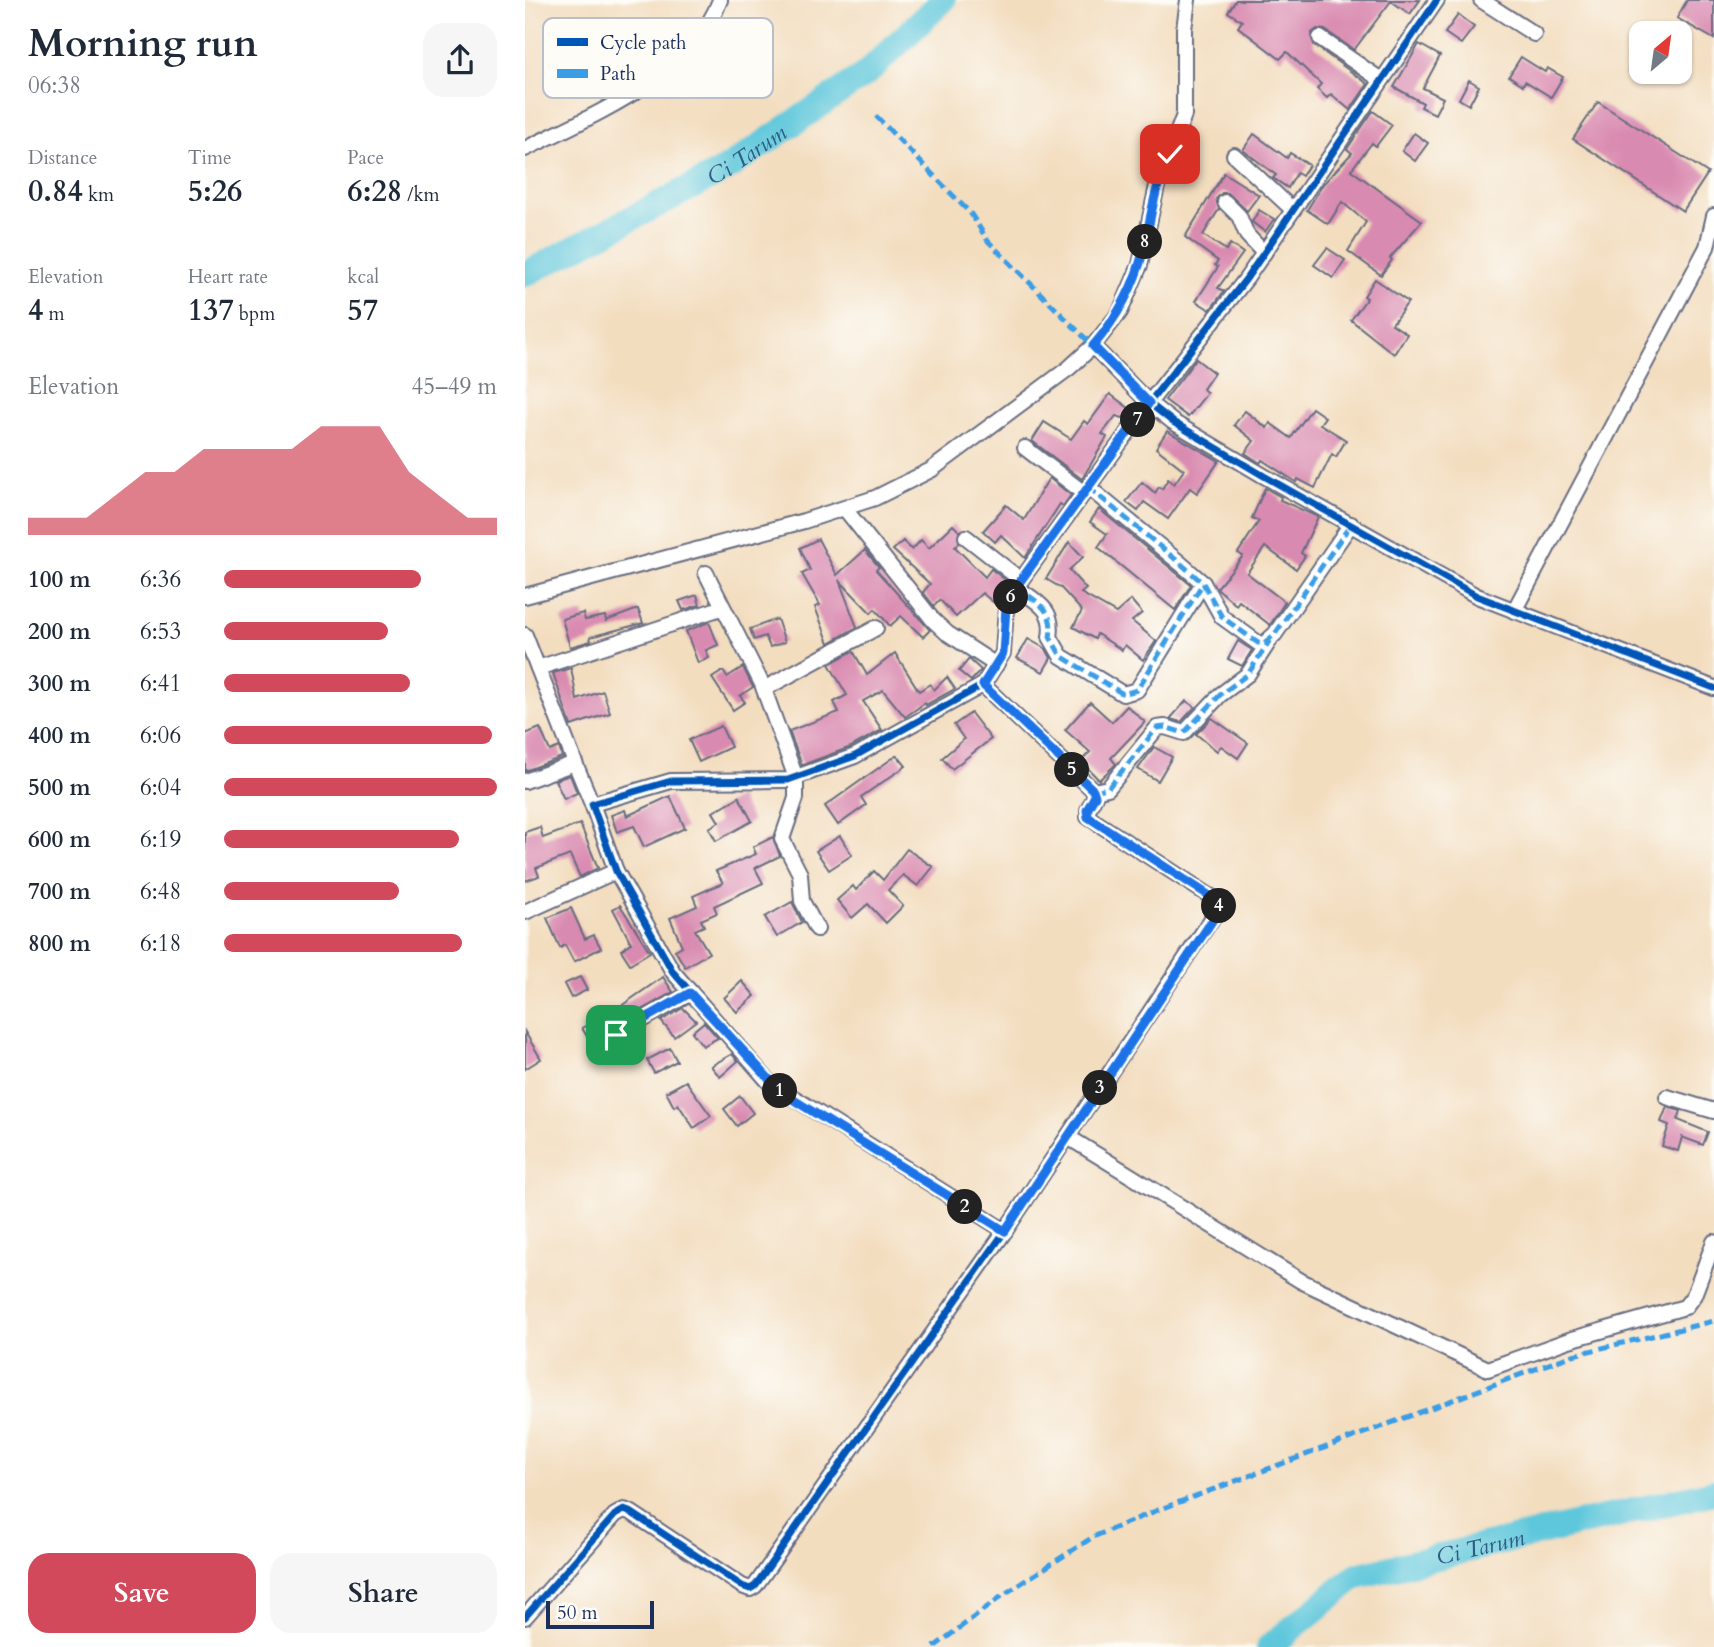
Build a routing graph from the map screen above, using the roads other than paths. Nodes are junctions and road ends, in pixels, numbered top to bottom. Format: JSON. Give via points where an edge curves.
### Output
{"nodes":[{"id":1,"x":720,"y":0,"type":"edge"},
{"id":2,"x":1188,"y":0,"type":"edge"},
{"id":3,"x":1437,"y":0,"type":"edge"},
{"id":4,"x":1481,"y":0,"type":"edge"},
{"id":5,"x":711,"y":18,"type":"edge"},
{"id":6,"x":1534,"y":34,"type":"dead end"},
{"id":7,"x":1320,"y":38,"type":"dead end"},
{"id":8,"x":1381,"y":80,"type":"junction"},
{"id":9,"x":620,"y":98,"type":"edge"},
{"id":10,"x":525,"y":149,"type":"edge"},
{"id":11,"x":1234,"y":155,"type":"dead end"},
{"id":12,"x":1225,"y":202,"type":"dead end"},
{"id":13,"x":1292,"y":209,"type":"junction"},
{"id":14,"x":1714,"y":216,"type":"edge"},
{"id":15,"x":1711,"y":251,"type":"edge"},
{"id":16,"x":1265,"y":253,"type":"junction"},
{"id":17,"x":1093,"y":346,"type":"junction"},
{"id":18,"x":1149,"y":403,"type":"junction"},
{"id":19,"x":1025,"y":448,"type":"dead end"},
{"id":20,"x":1086,"y":490,"type":"junction"},
{"id":21,"x":845,"y":509,"type":"junction"},
{"id":22,"x":1351,"y":524,"type":"junction"},
{"id":23,"x":965,"y":537,"type":"dead end"},
{"id":24,"x":706,"y":573,"type":"dead end"},
{"id":25,"x":1019,"y":583,"type":"junction"},
{"id":26,"x":1203,"y":583,"type":"junction"},
{"id":27,"x":525,"y":596,"type":"edge"},
{"id":28,"x":721,"y":608,"type":"junction"},
{"id":29,"x":1514,"y":611,"type":"junction"},
{"id":30,"x":876,"y":628,"type":"dead end"},
{"id":31,"x":525,"y":635,"type":"edge"},
{"id":32,"x":1269,"y":640,"type":"junction"},
{"id":33,"x":996,"y":666,"type":"junction"},
{"id":34,"x":538,"y":668,"type":"junction"},
{"id":35,"x":983,"y":685,"type":"junction"},
{"id":36,"x":1714,"y":688,"type":"edge"},
{"id":37,"x":764,"y":689,"type":"junction"},
{"id":38,"x":575,"y":763,"type":"junction"},
{"id":39,"x":796,"y":778,"type":"junction"},
{"id":40,"x":525,"y":781,"type":"edge"},
{"id":41,"x":1094,"y":791,"type":"junction"},
{"id":42,"x":592,"y":804,"type":"junction"},
{"id":43,"x":616,"y":871,"type":"junction"},
{"id":44,"x":525,"y":912,"type":"edge"},
{"id":45,"x":817,"y":929,"type":"dead end"},
{"id":46,"x":690,"y":993,"type":"junction"},
{"id":47,"x":616,"y":1035,"type":"dead end"},
{"id":48,"x":1667,"y":1097,"type":"dead end"},
{"id":49,"x":1714,"y":1111,"type":"edge"},
{"id":50,"x":1068,"y":1137,"type":"junction"},
{"id":51,"x":1005,"y":1231,"type":"junction"},
{"id":52,"x":1714,"y":1242,"type":"edge"},
{"id":53,"x":1709,"y":1273,"type":"edge"},
{"id":54,"x":525,"y":1618,"type":"edge"}],
"edges":[{"from":1,"to":5,"type":"street"},
{"from":2,"to":17,"type":"street","via":[[1180,130],[1157,186],[1143,252],[1124,304]]},
{"from":3,"to":8,"type":"street"},
{"from":4,"to":6,"type":"street"},
{"from":7,"to":8,"type":"street"},
{"from":8,"to":13,"type":"street"},
{"from":9,"to":10,"type":"street"},
{"from":11,"to":13,"type":"street"},
{"from":12,"to":16,"type":"street"},
{"from":13,"to":16,"type":"street"},
{"from":14,"to":15,"type":"street"},
{"from":15,"to":29,"type":"street"},
{"from":16,"to":18,"type":"street"},
{"from":17,"to":18,"type":"street"},
{"from":17,"to":21,"type":"street","via":[[1002,421],[931,470]]},
{"from":18,"to":20,"type":"street"},
{"from":18,"to":22,"type":"street","via":[[1173,422]]},
{"from":19,"to":20,"type":"street"},
{"from":20,"to":25,"type":"street"},
{"from":20,"to":26,"type":"street"},
{"from":21,"to":27,"type":"street"},
{"from":21,"to":33,"type":"street","via":[[933,620]]},
{"from":22,"to":29,"type":"street","via":[[1477,596]]},
{"from":22,"to":32,"type":"street"},
{"from":23,"to":25,"type":"street"},
{"from":24,"to":28,"type":"street"},
{"from":25,"to":26,"type":"street","via":[[1049,614],[1053,621],[1050,637],[1061,656],[1123,694],[1137,690]]},
{"from":25,"to":33,"type":"street","via":[[1006,608],[1004,649]]},
{"from":26,"to":32,"type":"street","via":[[1231,626],[1258,643]]},
{"from":28,"to":34,"type":"street"},
{"from":28,"to":37,"type":"street"},
{"from":29,"to":36,"type":"street"},
{"from":30,"to":37,"type":"street"},
{"from":31,"to":34,"type":"street"},
{"from":32,"to":41,"type":"street","via":[[1248,674],[1220,695],[1184,733],[1157,728],[1108,788]]},
{"from":33,"to":35,"type":"street"},
{"from":34,"to":38,"type":"street"},
{"from":35,"to":39,"type":"street","via":[[855,756]]},
{"from":35,"to":41,"type":"street"},
{"from":37,"to":39,"type":"street"},
{"from":38,"to":40,"type":"street"},
{"from":38,"to":42,"type":"street"},
{"from":39,"to":42,"type":"street","via":[[671,781]]},
{"from":39,"to":45,"type":"street","via":[[797,793],[782,839],[800,874],[802,901]]},
{"from":41,"to":50,"type":"street","via":[[1088,817],[1213,898],[1219,908]]},
{"from":42,"to":43,"type":"street"},
{"from":43,"to":44,"type":"street"},
{"from":43,"to":46,"type":"street","via":[[673,972]]},
{"from":46,"to":47,"type":"street"},
{"from":46,"to":51,"type":"street","via":[[781,1092]]},
{"from":48,"to":49,"type":"street"},
{"from":50,"to":51,"type":"street"},
{"from":50,"to":53,"type":"street","via":[[1301,1281],[1485,1369],[1683,1308]]},
{"from":51,"to":54,"type":"street","via":[[755,1586],[742,1586],[624,1510]]},
{"from":52,"to":53,"type":"street"}]}
